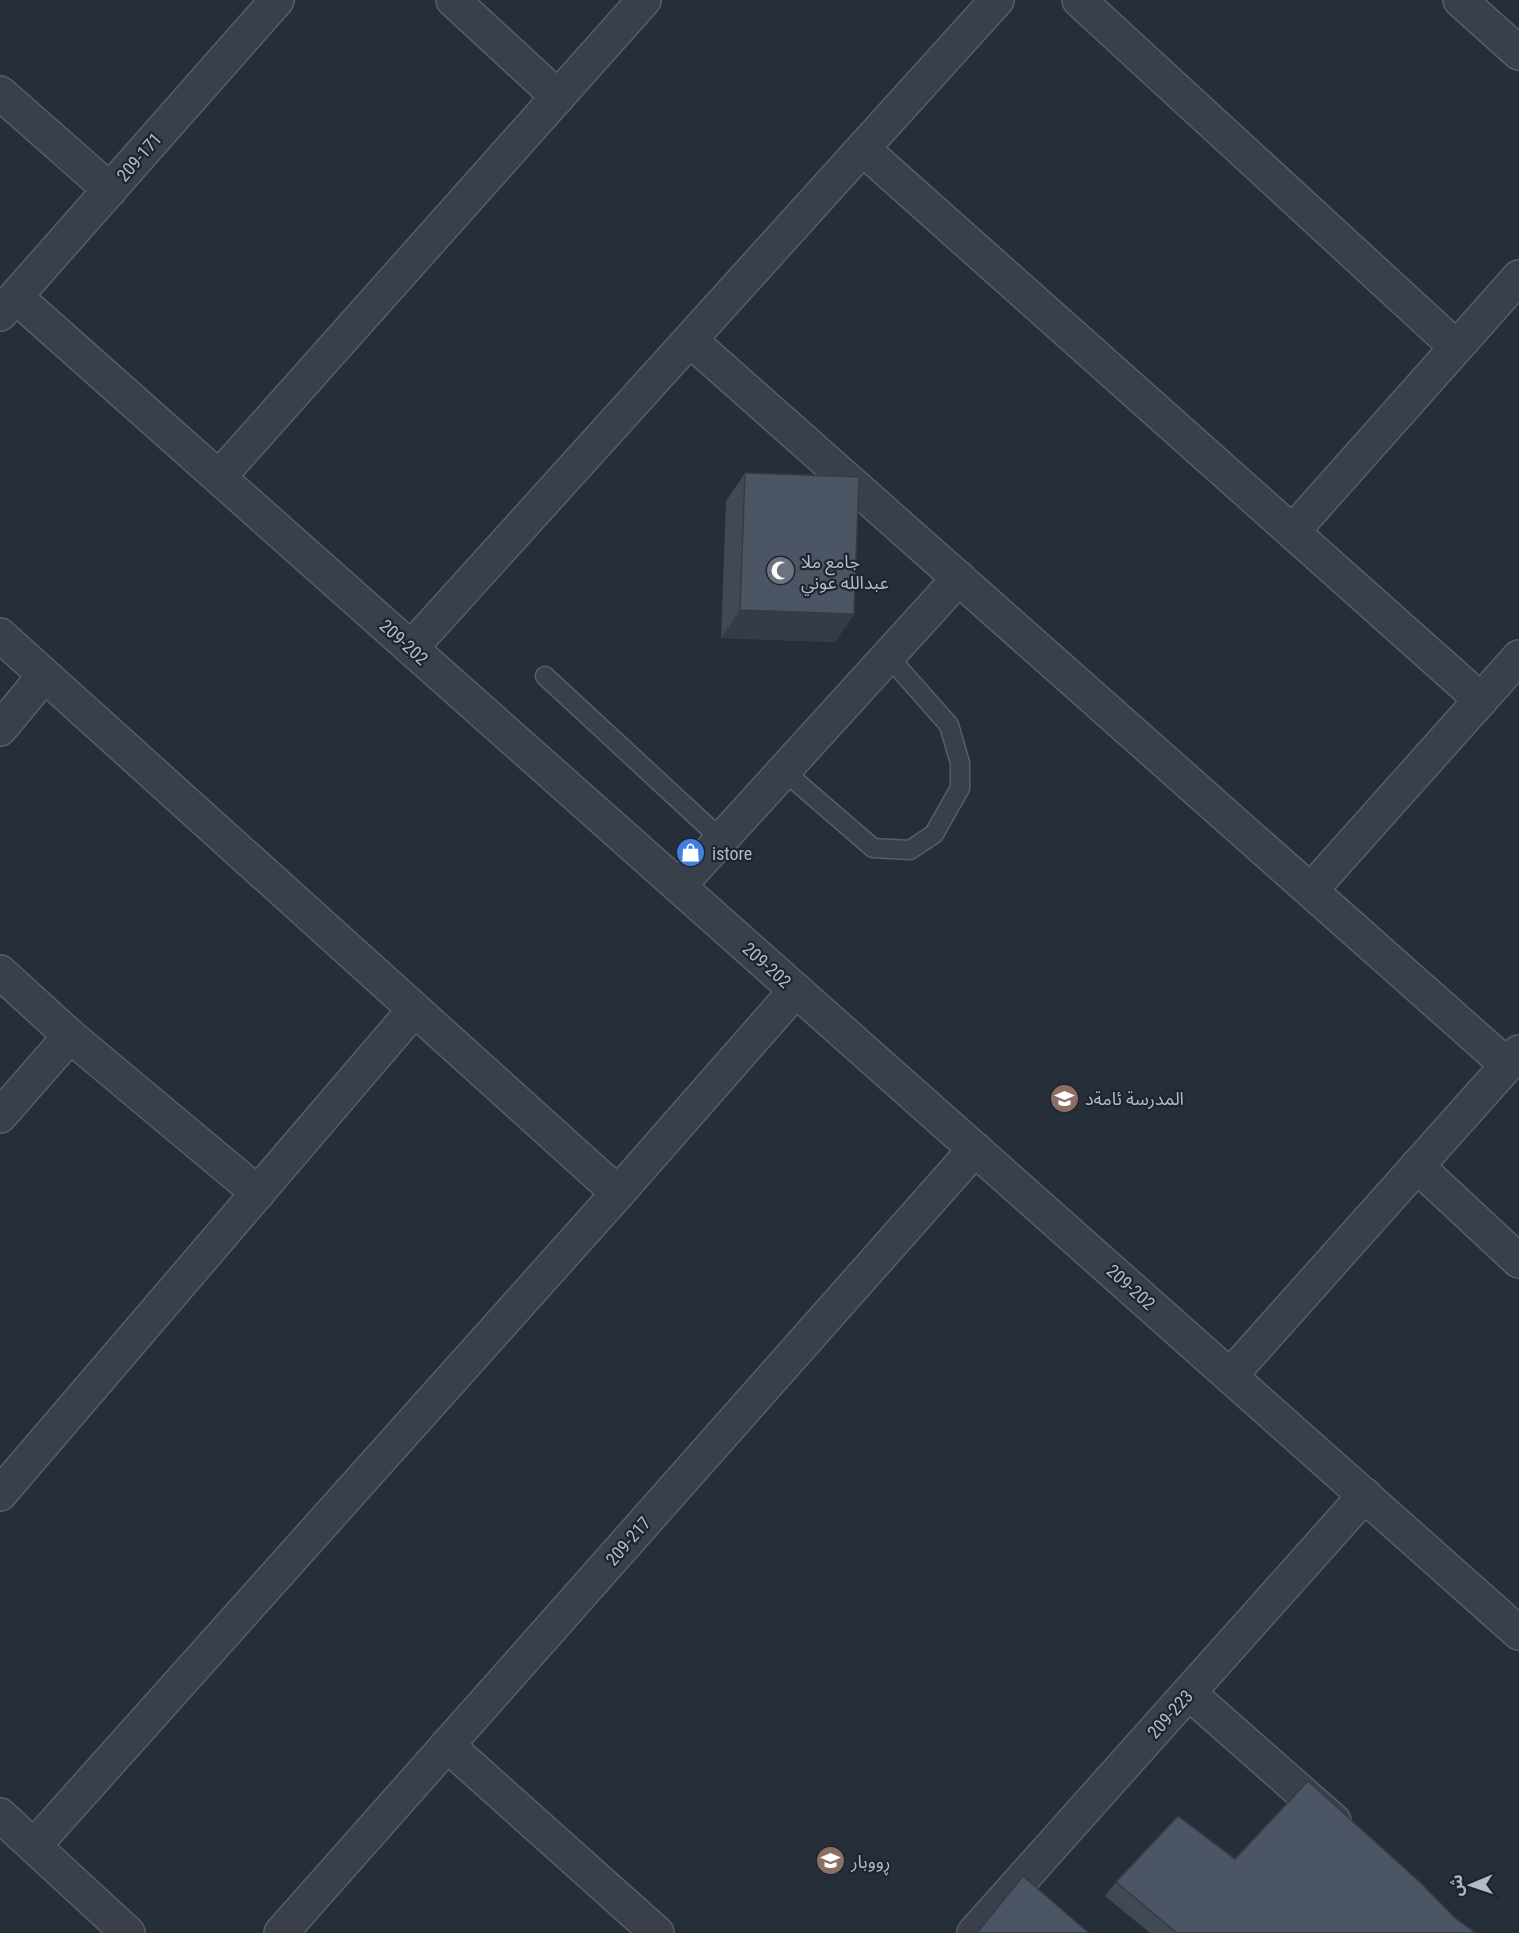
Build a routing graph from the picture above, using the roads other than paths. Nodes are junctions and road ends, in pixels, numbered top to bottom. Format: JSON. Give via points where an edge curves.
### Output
{"nodes":[{"id":1,"x":453,"y":0,"type":"edge"},
{"id":2,"x":644,"y":0,"type":"edge"},
{"id":3,"x":997,"y":0,"type":"edge"},
{"id":4,"x":1079,"y":0,"type":"edge"},
{"id":5,"x":1460,"y":0,"type":"edge"},
{"id":6,"x":271,"y":2,"type":"edge"},
{"id":7,"x":1519,"y":53,"type":"edge"},
{"id":8,"x":0,"y":93,"type":"edge"},
{"id":9,"x":558,"y":97,"type":"junction"},
{"id":10,"x":863,"y":148,"type":"junction"},
{"id":11,"x":110,"y":190,"type":"junction"},
{"id":12,"x":1519,"y":277,"type":"edge"},
{"id":13,"x":8,"y":305,"type":"edge"},
{"id":14,"x":690,"y":340,"type":"junction"},
{"id":15,"x":1456,"y":347,"type":"junction"},
{"id":16,"x":219,"y":477,"type":"junction"},
{"id":17,"x":1293,"y":531,"type":"junction"},
{"id":18,"x":959,"y":578,"type":"junction"},
{"id":19,"x":0,"y":635,"type":"edge"},
{"id":20,"x":411,"y":648,"type":"junction"},
{"id":21,"x":888,"y":656,"type":"junction"},
{"id":22,"x":1519,"y":657,"type":"edge"},
{"id":23,"x":44,"y":676,"type":"junction"},
{"id":24,"x":545,"y":676,"type":"dead end"},
{"id":25,"x":1481,"y":700,"type":"junction"},
{"id":26,"x":0,"y":729,"type":"edge"},
{"id":27,"x":784,"y":771,"type":"junction"},
{"id":28,"x":721,"y":839,"type":"junction"},
{"id":29,"x":679,"y":886,"type":"junction"},
{"id":30,"x":1311,"y":890,"type":"junction"},
{"id":31,"x":0,"y":972,"type":"edge"},
{"id":32,"x":796,"y":990,"type":"junction"},
{"id":33,"x":414,"y":1010,"type":"junction"},
{"id":34,"x":70,"y":1036,"type":"junction"},
{"id":35,"x":1513,"y":1058,"type":"edge"},
{"id":36,"x":0,"y":1116,"type":"edge"},
{"id":37,"x":975,"y":1149,"type":"junction"},
{"id":38,"x":1417,"y":1166,"type":"junction"},
{"id":39,"x":258,"y":1193,"type":"junction"},
{"id":40,"x":618,"y":1193,"type":"junction"},
{"id":41,"x":1519,"y":1261,"type":"edge"},
{"id":42,"x":1230,"y":1376,"type":"junction"},
{"id":43,"x":0,"y":1494,"type":"edge"},
{"id":44,"x":1365,"y":1495,"type":"junction"},
{"id":45,"x":1519,"y":1633,"type":"edge"},
{"id":46,"x":1189,"y":1693,"type":"junction"},
{"id":47,"x":447,"y":1745,"type":"junction"},
{"id":48,"x":0,"y":1815,"type":"edge"},
{"id":49,"x":1356,"y":1840,"type":"edge"},
{"id":50,"x":34,"y":1846,"type":"junction"},
{"id":51,"x":286,"y":1932,"type":"edge"},
{"id":52,"x":128,"y":1933,"type":"edge"},
{"id":53,"x":657,"y":1933,"type":"edge"},
{"id":54,"x":974,"y":1933,"type":"edge"}],
"edges":[{"from":1,"to":9,"type":"street"},
{"from":2,"to":9,"type":"street"},
{"from":3,"to":10,"type":"street"},
{"from":4,"to":15,"type":"street"},
{"from":5,"to":7,"type":"street"},
{"from":6,"to":11,"type":"street","name":"209-171"},
{"from":8,"to":11,"type":"street"},
{"from":9,"to":16,"type":"street"},
{"from":10,"to":14,"type":"street"},
{"from":10,"to":17,"type":"street"},
{"from":11,"to":13,"type":"street","name":"209-171"},
{"from":12,"to":15,"type":"street"},
{"from":13,"to":16,"type":"street","name":"209-202"},
{"from":14,"to":18,"type":"street"},
{"from":14,"to":20,"type":"street"},
{"from":15,"to":17,"type":"street"},
{"from":16,"to":20,"type":"street","name":"209-202"},
{"from":17,"to":25,"type":"street"},
{"from":18,"to":21,"type":"street"},
{"from":18,"to":30,"type":"street"},
{"from":19,"to":23,"type":"street"},
{"from":20,"to":29,"type":"street","name":"209-202"},
{"from":21,"to":27,"type":"street"},
{"from":21,"to":27,"type":"lane","via":[[949,725],[960,763],[960,788],[934,834],[910,849],[873,848]]},
{"from":22,"to":25,"type":"street"},
{"from":23,"to":26,"type":"street"},
{"from":23,"to":33,"type":"street"},
{"from":24,"to":28,"type":"lane"},
{"from":25,"to":30,"type":"street"},
{"from":27,"to":28,"type":"street"},
{"from":28,"to":29,"type":"street"},
{"from":29,"to":32,"type":"street","name":"209-202"},
{"from":30,"to":35,"type":"street"},
{"from":31,"to":34,"type":"street"},
{"from":32,"to":37,"type":"street","name":"209-202"},
{"from":32,"to":40,"type":"street"},
{"from":33,"to":39,"type":"street"},
{"from":33,"to":40,"type":"street"},
{"from":34,"to":36,"type":"street"},
{"from":34,"to":39,"type":"street"},
{"from":35,"to":38,"type":"street"},
{"from":37,"to":42,"type":"street","name":"209-202"},
{"from":37,"to":47,"type":"street","name":"209-217"},
{"from":38,"to":41,"type":"street"},
{"from":38,"to":42,"type":"street"},
{"from":39,"to":43,"type":"street"},
{"from":40,"to":50,"type":"street"},
{"from":42,"to":44,"type":"street","name":"209-202"},
{"from":44,"to":45,"type":"street","name":"209-202"},
{"from":44,"to":46,"type":"street","name":"209-223"},
{"from":46,"to":49,"type":"street"},
{"from":46,"to":54,"type":"street","name":"209-223","via":[[1029,1895]]},
{"from":47,"to":51,"type":"street","name":"209-217"},
{"from":47,"to":53,"type":"street"},
{"from":48,"to":50,"type":"street"},
{"from":50,"to":52,"type":"street"}]}
